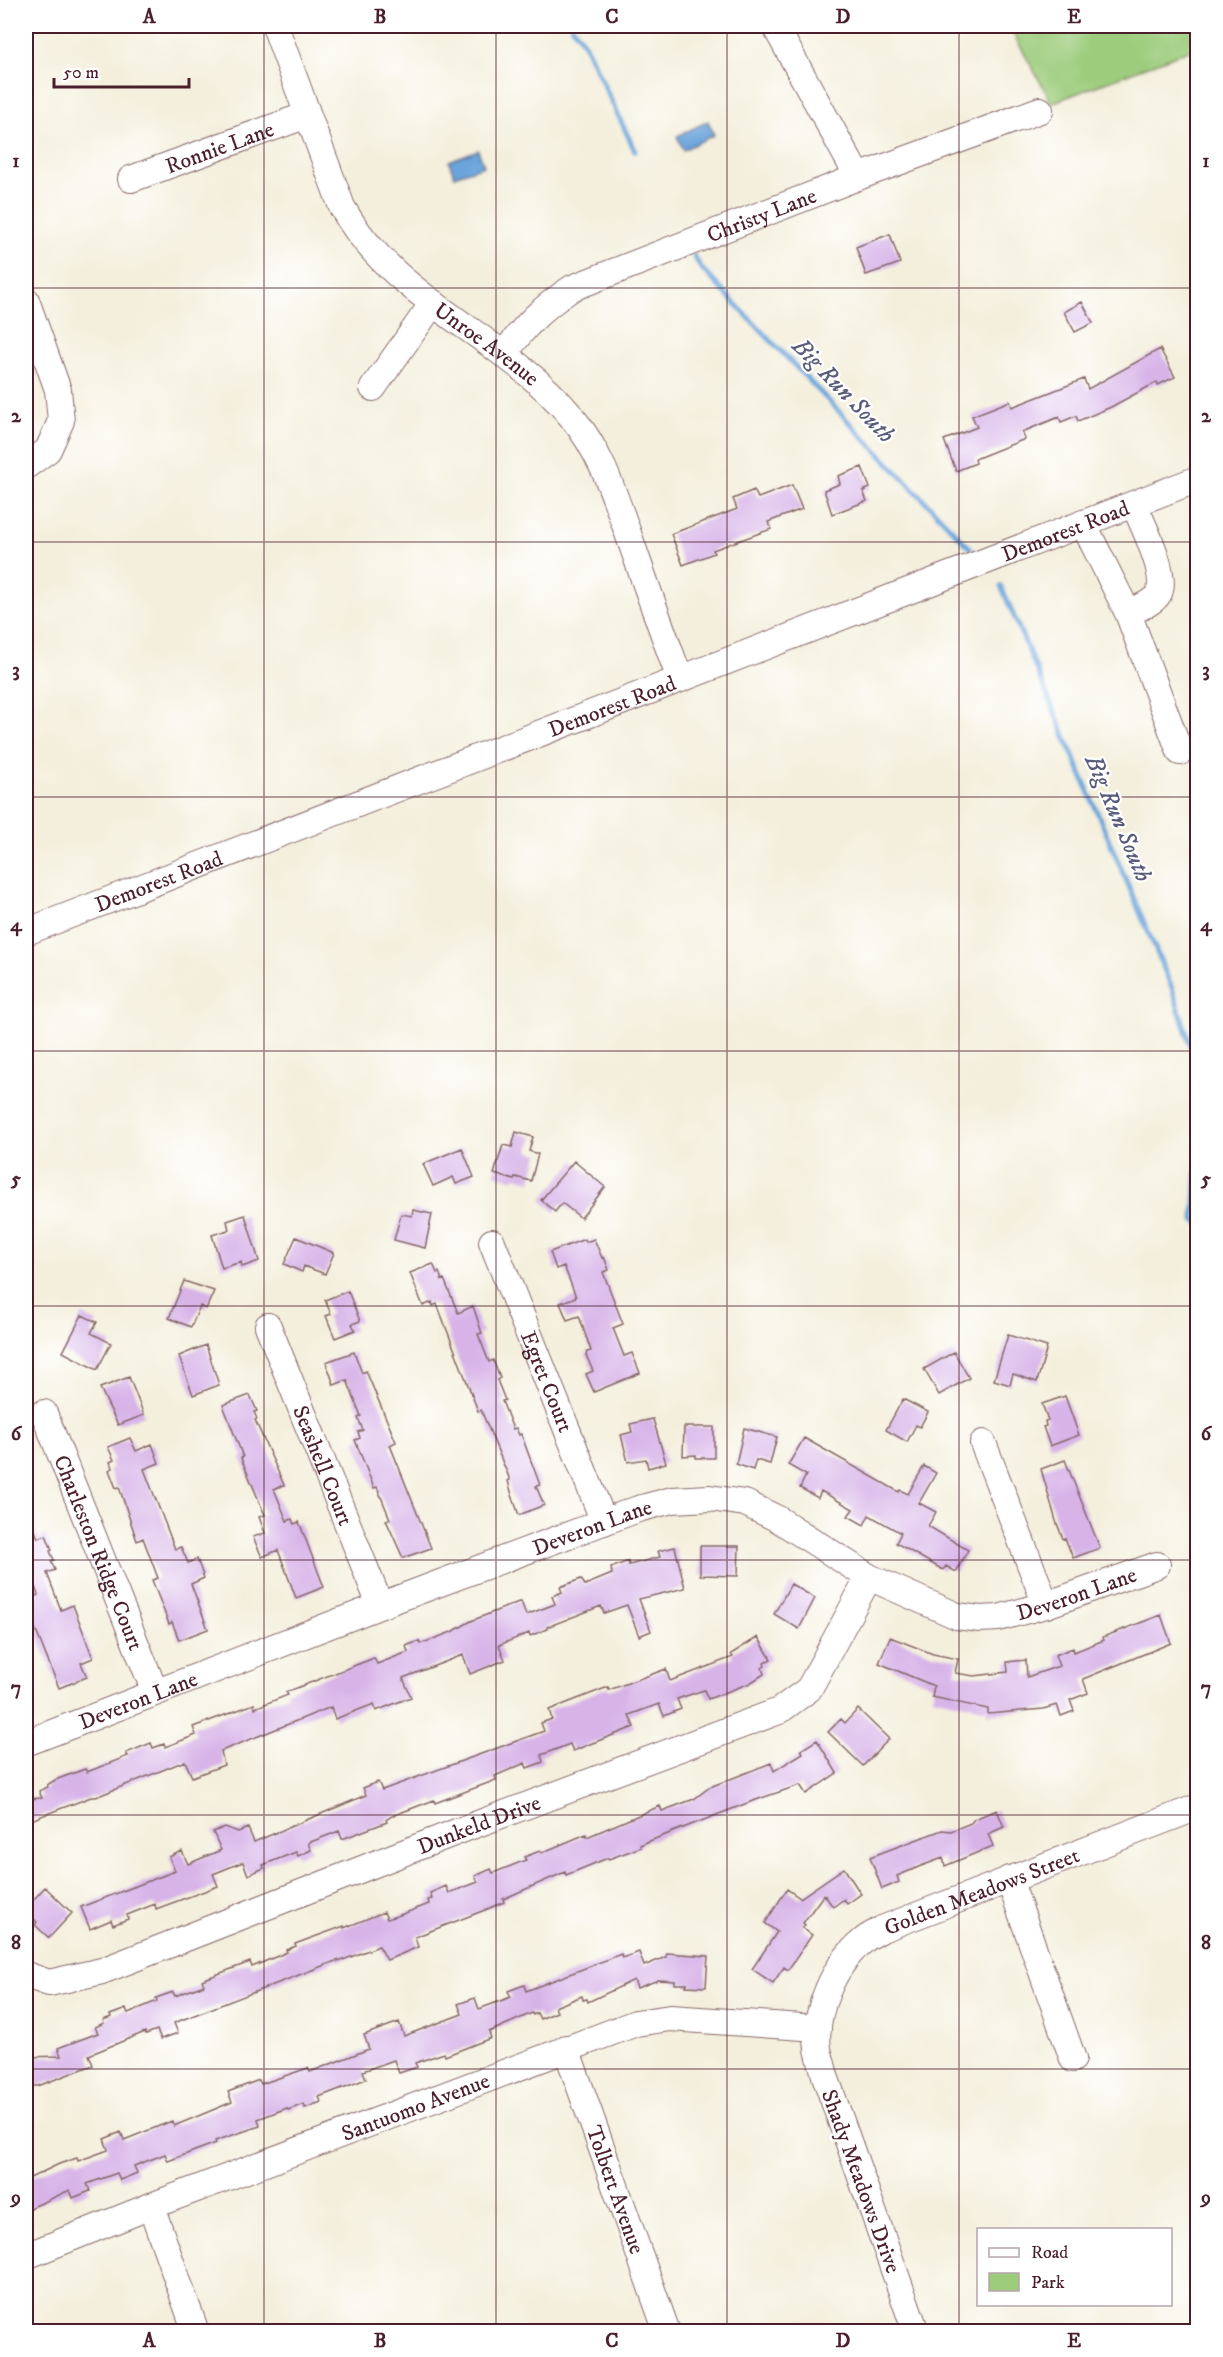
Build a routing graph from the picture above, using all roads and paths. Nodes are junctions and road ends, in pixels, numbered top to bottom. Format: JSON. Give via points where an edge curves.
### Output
{"nodes":[{"id":1,"x":275,"y":26,"type":"edge"},
{"id":2,"x":775,"y":26,"type":"edge"},
{"id":3,"x":1040,"y":110,"type":"dead end"},
{"id":4,"x":308,"y":115,"type":"junction"},
{"id":5,"x":858,"y":177,"type":"junction"},
{"id":6,"x":131,"y":178,"type":"dead end"},
{"id":7,"x":26,"y":300,"type":"edge"},
{"id":8,"x":433,"y":303,"type":"junction"},
{"id":9,"x":505,"y":353,"type":"junction"},
{"id":10,"x":373,"y":388,"type":"dead end"},
{"id":11,"x":26,"y":466,"type":"edge"},
{"id":12,"x":1197,"y":479,"type":"edge"},
{"id":13,"x":1134,"y":504,"type":"junction"},
{"id":14,"x":1083,"y":523,"type":"junction"},
{"id":15,"x":1128,"y":613,"type":"junction"},
{"id":16,"x":680,"y":679,"type":"junction"},
{"id":17,"x":1180,"y":752,"type":"dead end"},
{"id":18,"x":26,"y":932,"type":"edge"},
{"id":19,"x":492,"y":1242,"type":"dead end"},
{"id":20,"x":268,"y":1326,"type":"dead end"},
{"id":21,"x":44,"y":1413,"type":"dead end"},
{"id":22,"x":983,"y":1443,"type":"dead end"},
{"id":23,"x":604,"y":1522,"type":"junction"},
{"id":24,"x":1157,"y":1565,"type":"dead end"},
{"id":25,"x":869,"y":1577,"type":"junction"},
{"id":26,"x":380,"y":1605,"type":"junction"},
{"id":27,"x":1046,"y":1605,"type":"junction"},
{"id":28,"x":155,"y":1692,"type":"junction"},
{"id":29,"x":26,"y":1743,"type":"edge"},
{"id":30,"x":1197,"y":1807,"type":"edge"},
{"id":31,"x":1009,"y":1879,"type":"junction"},
{"id":32,"x":26,"y":1975,"type":"edge"},
{"id":33,"x":818,"y":2028,"type":"junction"},
{"id":34,"x":566,"y":2048,"type":"junction"},
{"id":35,"x":1073,"y":2059,"type":"dead end"},
{"id":36,"x":151,"y":2206,"type":"junction"},
{"id":37,"x":26,"y":2256,"type":"edge"},
{"id":38,"x":196,"y":2331,"type":"edge"},
{"id":39,"x":667,"y":2331,"type":"edge"},
{"id":40,"x":916,"y":2331,"type":"edge"}],
"edges":[{"from":1,"to":4,"type":"street","name":"Unroe Avenue"},
{"from":2,"to":5,"type":"street"},
{"from":3,"to":5,"type":"street","name":"Christy Lane"},
{"from":4,"to":6,"type":"street","name":"Ronnie Lane"},
{"from":4,"to":8,"type":"street","name":"Unroe Avenue","via":[[342,207],[355,230],[390,269]]},
{"from":5,"to":9,"type":"street","name":"Christy Lane","via":[[572,288],[544,307]]},
{"from":7,"to":11,"type":"street","via":[[58,390],[61,421],[48,450]]},
{"from":8,"to":9,"type":"street","name":"Unroe Avenue"},
{"from":8,"to":10,"type":"street"},
{"from":9,"to":16,"type":"street","name":"Unroe Avenue","via":[[549,392],[590,440],[610,482]]},
{"from":12,"to":13,"type":"street","name":"Demorest Road"},
{"from":13,"to":14,"type":"street","name":"Demorest Road"},
{"from":13,"to":15,"type":"street","via":[[1158,564],[1161,584],[1158,595]]},
{"from":14,"to":15,"type":"street"},
{"from":14,"to":16,"type":"street","name":"Demorest Road"},
{"from":15,"to":17,"type":"street"},
{"from":16,"to":18,"type":"street","name":"Demorest Road"},
{"from":19,"to":23,"type":"street","name":"Egret Court"},
{"from":20,"to":26,"type":"street","name":"Seashell Court"},
{"from":21,"to":28,"type":"street","name":"Charleston Ridge Court"},
{"from":22,"to":27,"type":"street"},
{"from":23,"to":25,"type":"street","name":"Deveron Lane","via":[[672,1500],[710,1498],[744,1503],[778,1519]]},
{"from":23,"to":26,"type":"street","name":"Deveron Lane"},
{"from":24,"to":27,"type":"street","name":"Deveron Lane"},
{"from":25,"to":27,"type":"street","name":"Deveron Lane","via":[[957,1616],[998,1618]]},
{"from":25,"to":32,"type":"street","name":"Dunkeld Drive","via":[[809,1689],[779,1711],[102,1971],[49,1983]]},
{"from":26,"to":28,"type":"street","name":"Deveron Lane"},
{"from":28,"to":29,"type":"street","name":"Deveron Lane"},
{"from":30,"to":31,"type":"street","name":"Golden Meadows Street"},
{"from":31,"to":33,"type":"street","name":"Golden Meadows Street","via":[[891,1925],[861,1942],[833,1979],[822,2002]]},
{"from":31,"to":35,"type":"street"},
{"from":33,"to":34,"type":"street","name":"Santuomo Avenue","via":[[670,2018],[636,2023]]},
{"from":33,"to":40,"type":"street","name":"Shady Meadows Drive","via":[[818,2049],[825,2076]]},
{"from":34,"to":36,"type":"street","name":"Santuomo Avenue"},
{"from":34,"to":39,"type":"street","name":"Tolbert Avenue"},
{"from":36,"to":37,"type":"street","name":"Santuomo Avenue"},
{"from":36,"to":38,"type":"street"}]}
